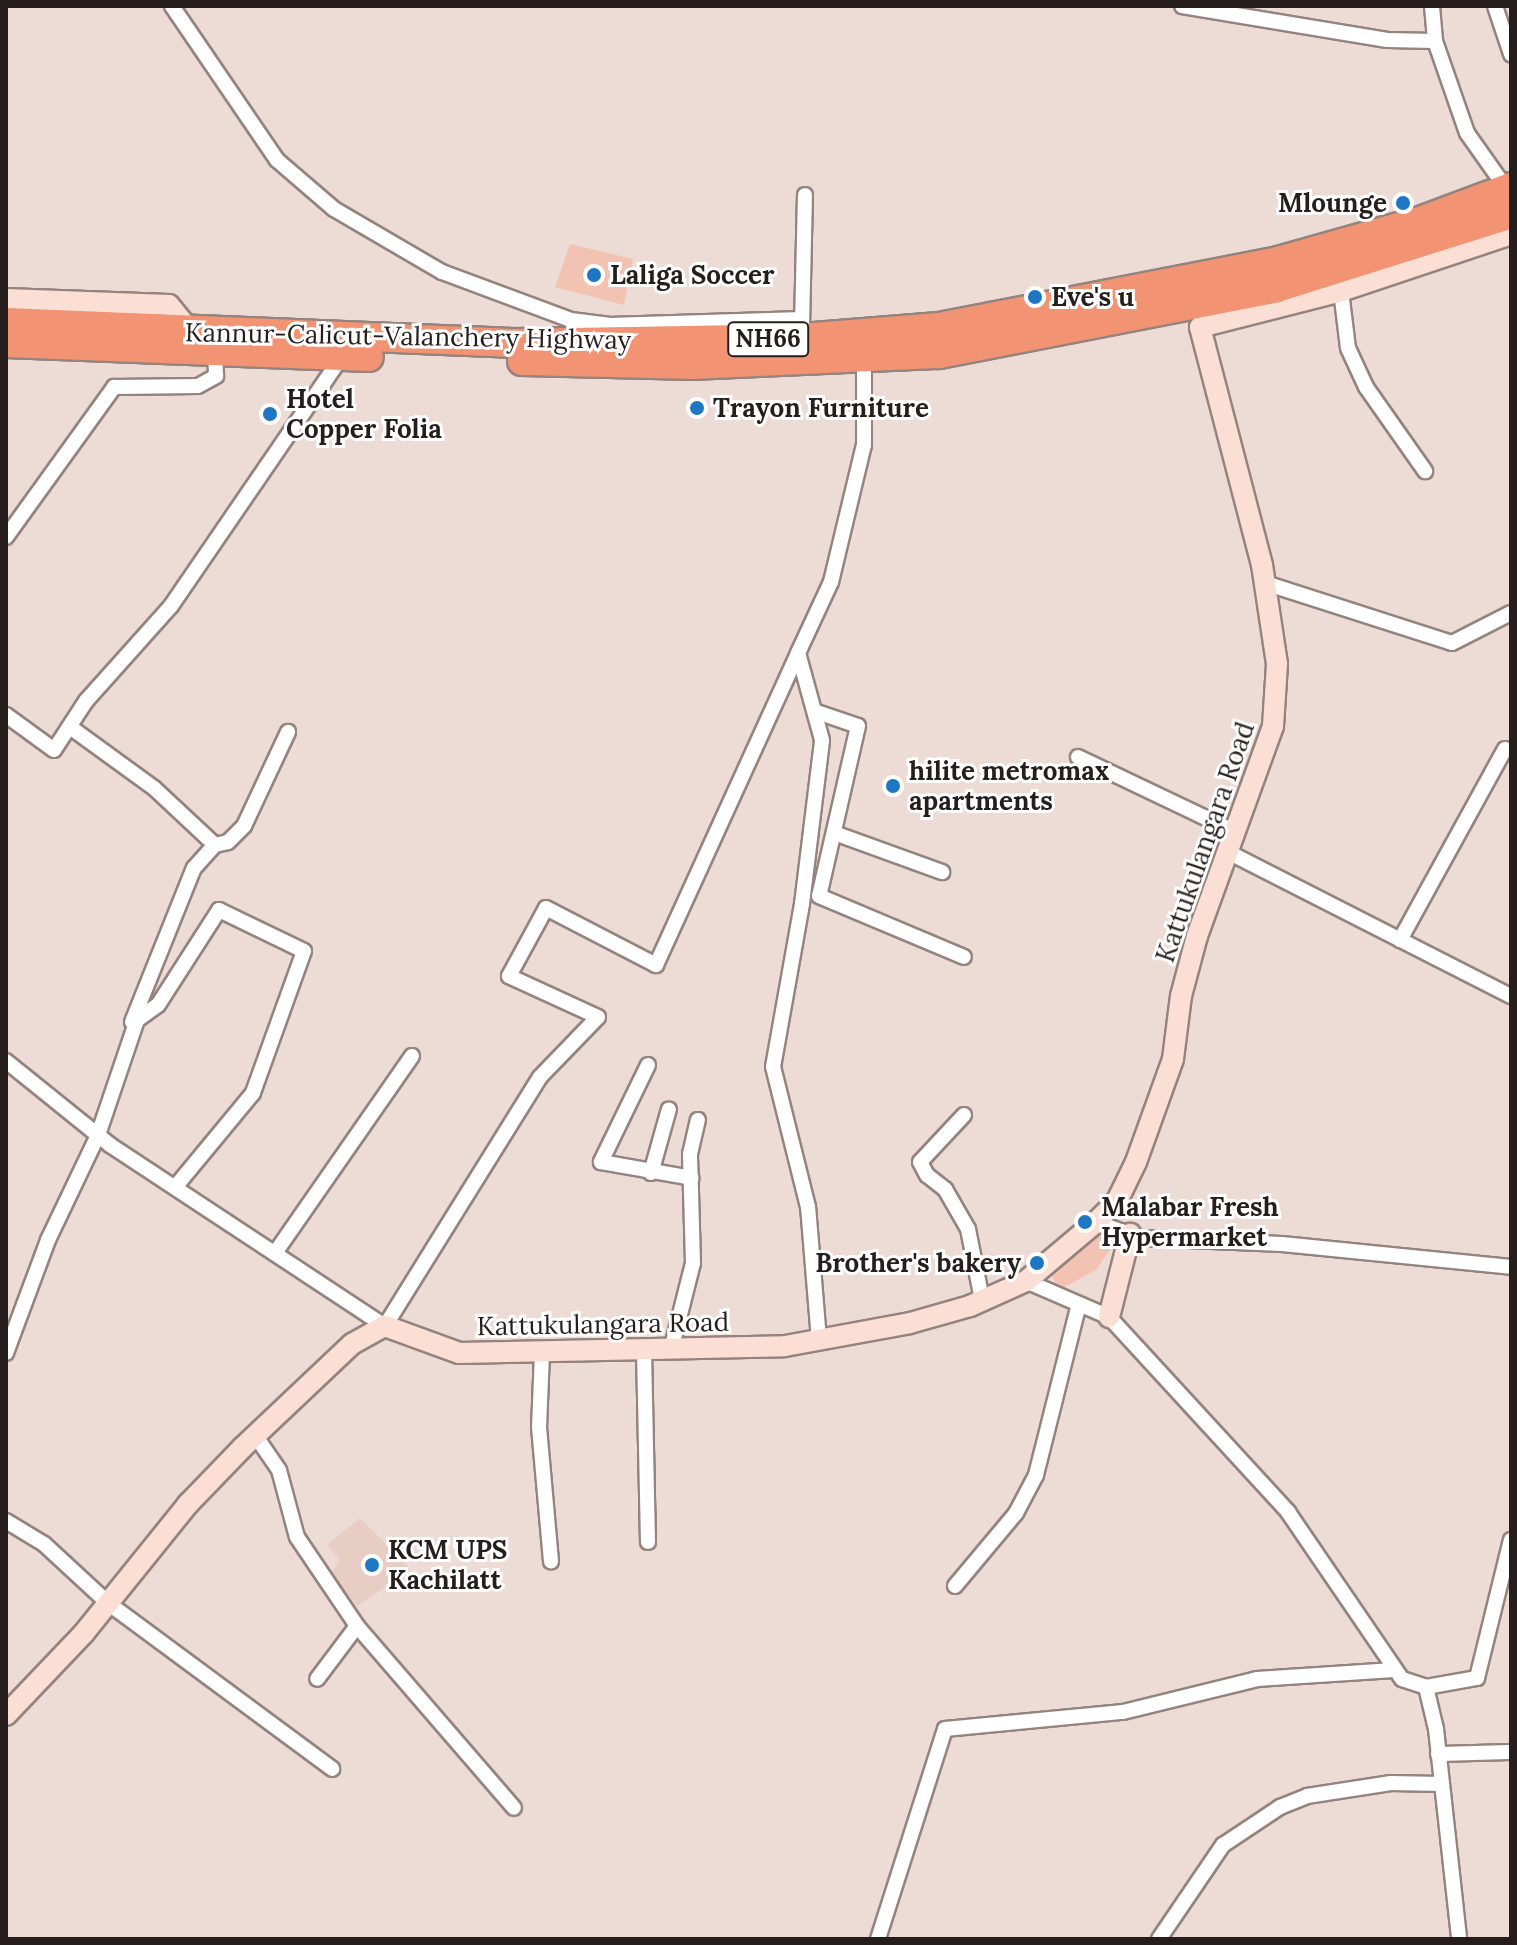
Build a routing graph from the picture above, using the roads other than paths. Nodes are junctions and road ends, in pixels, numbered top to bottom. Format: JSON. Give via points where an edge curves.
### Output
{"nodes":[{"id":1,"x":172,"y":6,"type":"edge"},
{"id":2,"x":1182,"y":6,"type":"edge"},
{"id":3,"x":1432,"y":6,"type":"edge"},
{"id":4,"x":1495,"y":6,"type":"edge"},
{"id":5,"x":1435,"y":41,"type":"junction"},
{"id":6,"x":1511,"y":54,"type":"edge"},
{"id":7,"x":805,"y":195,"type":"dead end"},
{"id":8,"x":1509,"y":196,"type":"edge"},
{"id":9,"x":1511,"y":234,"type":"edge"},
{"id":10,"x":1341,"y":291,"type":"junction"},
{"id":11,"x":6,"y":299,"type":"edge"},
{"id":12,"x":6,"y":322,"type":"edge"},
{"id":13,"x":801,"y":328,"type":"junction"},
{"id":14,"x":190,"y":331,"type":"junction"},
{"id":15,"x":6,"y":343,"type":"edge"},
{"id":16,"x":215,"y":353,"type":"junction"},
{"id":17,"x":342,"y":356,"type":"junction"},
{"id":18,"x":864,"y":357,"type":"junction"},
{"id":19,"x":1425,"y":471,"type":"dead end"},
{"id":20,"x":6,"y":537,"type":"edge"},
{"id":21,"x":1265,"y":583,"type":"junction"},
{"id":22,"x":1511,"y":613,"type":"edge"},
{"id":23,"x":798,"y":653,"type":"junction"},
{"id":24,"x":817,"y":712,"type":"junction"},
{"id":25,"x":6,"y":715,"type":"edge"},
{"id":26,"x":70,"y":727,"type":"junction"},
{"id":27,"x":288,"y":732,"type":"dead end"},
{"id":28,"x":1505,"y":749,"type":"dead end"},
{"id":29,"x":1078,"y":757,"type":"dead end"},
{"id":30,"x":837,"y":834,"type":"junction"},
{"id":31,"x":1231,"y":842,"type":"junction"},
{"id":32,"x":215,"y":845,"type":"junction"},
{"id":33,"x":942,"y":872,"type":"dead end"},
{"id":34,"x":1400,"y":940,"type":"junction"},
{"id":35,"x":964,"y":957,"type":"dead end"},
{"id":36,"x":1511,"y":996,"type":"edge"},
{"id":37,"x":412,"y":1056,"type":"dead end"},
{"id":38,"x":6,"y":1061,"type":"edge"},
{"id":39,"x":648,"y":1065,"type":"dead end"},
{"id":40,"x":669,"y":1109,"type":"dead end"},
{"id":41,"x":964,"y":1115,"type":"dead end"},
{"id":42,"x":698,"y":1120,"type":"dead end"},
{"id":43,"x":97,"y":1134,"type":"junction"},
{"id":44,"x":651,"y":1173,"type":"junction"},
{"id":45,"x":692,"y":1178,"type":"junction"},
{"id":46,"x":176,"y":1186,"type":"junction"},
{"id":47,"x":1096,"y":1222,"type":"junction"},
{"id":48,"x":1130,"y":1234,"type":"junction"},
{"id":49,"x":275,"y":1253,"type":"junction"},
{"id":50,"x":1511,"y":1267,"type":"edge"},
{"id":51,"x":1026,"y":1281,"type":"junction"},
{"id":52,"x":982,"y":1300,"type":"junction"},
{"id":53,"x":1079,"y":1304,"type":"junction"},
{"id":54,"x":1109,"y":1317,"type":"junction"},
{"id":55,"x":385,"y":1326,"type":"junction"},
{"id":56,"x":819,"y":1340,"type":"junction"},
{"id":57,"x":671,"y":1350,"type":"junction"},
{"id":58,"x":644,"y":1351,"type":"junction"},
{"id":59,"x":6,"y":1353,"type":"edge"},
{"id":60,"x":542,"y":1353,"type":"junction"},
{"id":61,"x":255,"y":1435,"type":"junction"},
{"id":62,"x":6,"y":1521,"type":"edge"},
{"id":63,"x":1511,"y":1540,"type":"edge"},
{"id":64,"x":648,"y":1542,"type":"dead end"},
{"id":65,"x":551,"y":1561,"type":"dead end"},
{"id":66,"x":955,"y":1586,"type":"dead end"},
{"id":67,"x":108,"y":1603,"type":"junction"},
{"id":68,"x":357,"y":1626,"type":"junction"},
{"id":69,"x":1394,"y":1670,"type":"junction"},
{"id":70,"x":317,"y":1679,"type":"dead end"},
{"id":71,"x":1426,"y":1687,"type":"junction"},
{"id":72,"x":6,"y":1715,"type":"edge"},
{"id":73,"x":1511,"y":1752,"type":"edge"},
{"id":74,"x":1438,"y":1754,"type":"junction"},
{"id":75,"x":332,"y":1769,"type":"dead end"},
{"id":76,"x":1442,"y":1784,"type":"junction"},
{"id":77,"x":514,"y":1808,"type":"dead end"},
{"id":78,"x":878,"y":1939,"type":"edge"},
{"id":79,"x":1159,"y":1939,"type":"edge"},
{"id":80,"x":1459,"y":1939,"type":"edge"}],
"edges":[{"from":1,"to":13,"type":"street","via":[[277,160],[334,209],[442,272],[571,320]]},
{"from":2,"to":5,"type":"street","via":[[1387,40]]},
{"from":3,"to":5,"type":"street"},
{"from":4,"to":6,"type":"street"},
{"from":5,"to":8,"type":"street","via":[[1467,133]]},
{"from":7,"to":13,"type":"street"},
{"from":8,"to":13,"type":"highway","name":"Kannur-Calicut-Valanchery Highway","number":"NH66","via":[[1192,281],[939,327]]},
{"from":8,"to":18,"type":"highway","name":"Kannur-Calicut-Valanchery Highway","number":"NH66","via":[[1277,288],[939,354]]},
{"from":9,"to":10,"type":"street"},
{"from":10,"to":19,"type":"street","via":[[1348,348],[1366,387]]},
{"from":10,"to":21,"type":"street","name":"Kattukulangara Road","via":[[1200,327]]},
{"from":11,"to":14,"type":"street","via":[[169,305]]},
{"from":12,"to":14,"type":"highway","name":"Kannur-Calicut-Valanchery Highway","number":"NH66"},
{"from":13,"to":14,"type":"highway","name":"Kannur-Calicut-Valanchery Highway","number":"NH66","via":[[514,343]]},
{"from":15,"to":16,"type":"highway","name":"Kannur-Calicut-Valanchery Highway","number":"NH66"},
{"from":16,"to":17,"type":"highway","name":"Kannur-Calicut-Valanchery Highway","number":"NH66"},
{"from":16,"to":20,"type":"street","via":[[216,376],[198,386],[114,387]]},
{"from":17,"to":18,"type":"highway","name":"Kannur-Calicut-Valanchery Highway","number":"NH66","via":[[695,365]]},
{"from":17,"to":26,"type":"street","via":[[171,606]]},
{"from":18,"to":23,"type":"street","via":[[864,445],[831,582]]},
{"from":21,"to":22,"type":"street","via":[[1452,643]]},
{"from":21,"to":31,"type":"street","name":"Kattukulangara Road","via":[[1277,664],[1273,726]]},
{"from":23,"to":24,"type":"street"},
{"from":23,"to":55,"type":"street","via":[[656,965],[546,908],[509,976],[598,1017],[540,1077]]},
{"from":24,"to":30,"type":"street","via":[[858,726]]},
{"from":24,"to":56,"type":"street","via":[[822,740],[802,904],[773,1067],[808,1207]]},
{"from":25,"to":26,"type":"street","via":[[54,750]]},
{"from":26,"to":32,"type":"street","via":[[154,788]]},
{"from":27,"to":32,"type":"street","via":[[244,826],[228,842]]},
{"from":28,"to":34,"type":"street"},
{"from":29,"to":31,"type":"street"},
{"from":30,"to":33,"type":"street"},
{"from":30,"to":35,"type":"street","via":[[819,896]]},
{"from":31,"to":34,"type":"street"},
{"from":31,"to":47,"type":"street","name":"Kattukulangara Road","via":[[1181,996],[1173,1059],[1136,1162],[1117,1201]]},
{"from":32,"to":43,"type":"street","via":[[194,868],[131,1024]]},
{"from":34,"to":36,"type":"street"},
{"from":37,"to":49,"type":"street"},
{"from":38,"to":43,"type":"street"},
{"from":39,"to":44,"type":"street","via":[[601,1162]]},
{"from":40,"to":44,"type":"street"},
{"from":41,"to":52,"type":"street","via":[[920,1162],[945,1189],[968,1229]]},
{"from":42,"to":45,"type":"street","via":[[690,1154]]},
{"from":43,"to":46,"type":"street"},
{"from":43,"to":46,"type":"street","via":[[137,1020],[158,1005],[219,910],[304,951],[253,1093]]},
{"from":43,"to":59,"type":"street","via":[[48,1240]]},
{"from":44,"to":45,"type":"street"},
{"from":45,"to":57,"type":"street","via":[[693,1263]]},
{"from":46,"to":49,"type":"street"},
{"from":47,"to":48,"type":"street"},
{"from":47,"to":51,"type":"street","name":"Kattukulangara Road"},
{"from":48,"to":50,"type":"street"},
{"from":48,"to":54,"type":"street"},
{"from":49,"to":55,"type":"street"},
{"from":51,"to":52,"type":"street","name":"Kattukulangara Road"},
{"from":51,"to":53,"type":"street"},
{"from":52,"to":56,"type":"street","name":"Kattukulangara Road","via":[[910,1323]]},
{"from":53,"to":54,"type":"street"},
{"from":53,"to":66,"type":"street","via":[[1036,1475],[1016,1513]]},
{"from":54,"to":69,"type":"street","via":[[1288,1512]]},
{"from":55,"to":60,"type":"street","name":"Kattukulangara Road","via":[[459,1353]]},
{"from":55,"to":61,"type":"street","via":[[352,1344]]},
{"from":56,"to":57,"type":"street","name":"Kattukulangara Road"},
{"from":57,"to":58,"type":"street","name":"Kattukulangara Road"},
{"from":58,"to":60,"type":"street","name":"Kattukulangara Road"},
{"from":58,"to":64,"type":"street"},
{"from":60,"to":65,"type":"street","via":[[539,1427]]},
{"from":61,"to":67,"type":"street","via":[[188,1504]]},
{"from":61,"to":68,"type":"street","via":[[279,1470],[297,1537]]},
{"from":62,"to":67,"type":"street","via":[[44,1544]]},
{"from":63,"to":71,"type":"street","via":[[1477,1678]]},
{"from":67,"to":72,"type":"street"},
{"from":67,"to":75,"type":"street"},
{"from":68,"to":70,"type":"street"},
{"from":68,"to":77,"type":"street"},
{"from":69,"to":71,"type":"street","via":[[1402,1679]]},
{"from":69,"to":78,"type":"street","via":[[1257,1679],[1123,1712],[945,1729]]},
{"from":71,"to":74,"type":"street"},
{"from":73,"to":74,"type":"street"},
{"from":74,"to":76,"type":"street"},
{"from":76,"to":79,"type":"street","via":[[1391,1783],[1307,1796],[1280,1807],[1223,1845]]},
{"from":76,"to":80,"type":"street"}]}
